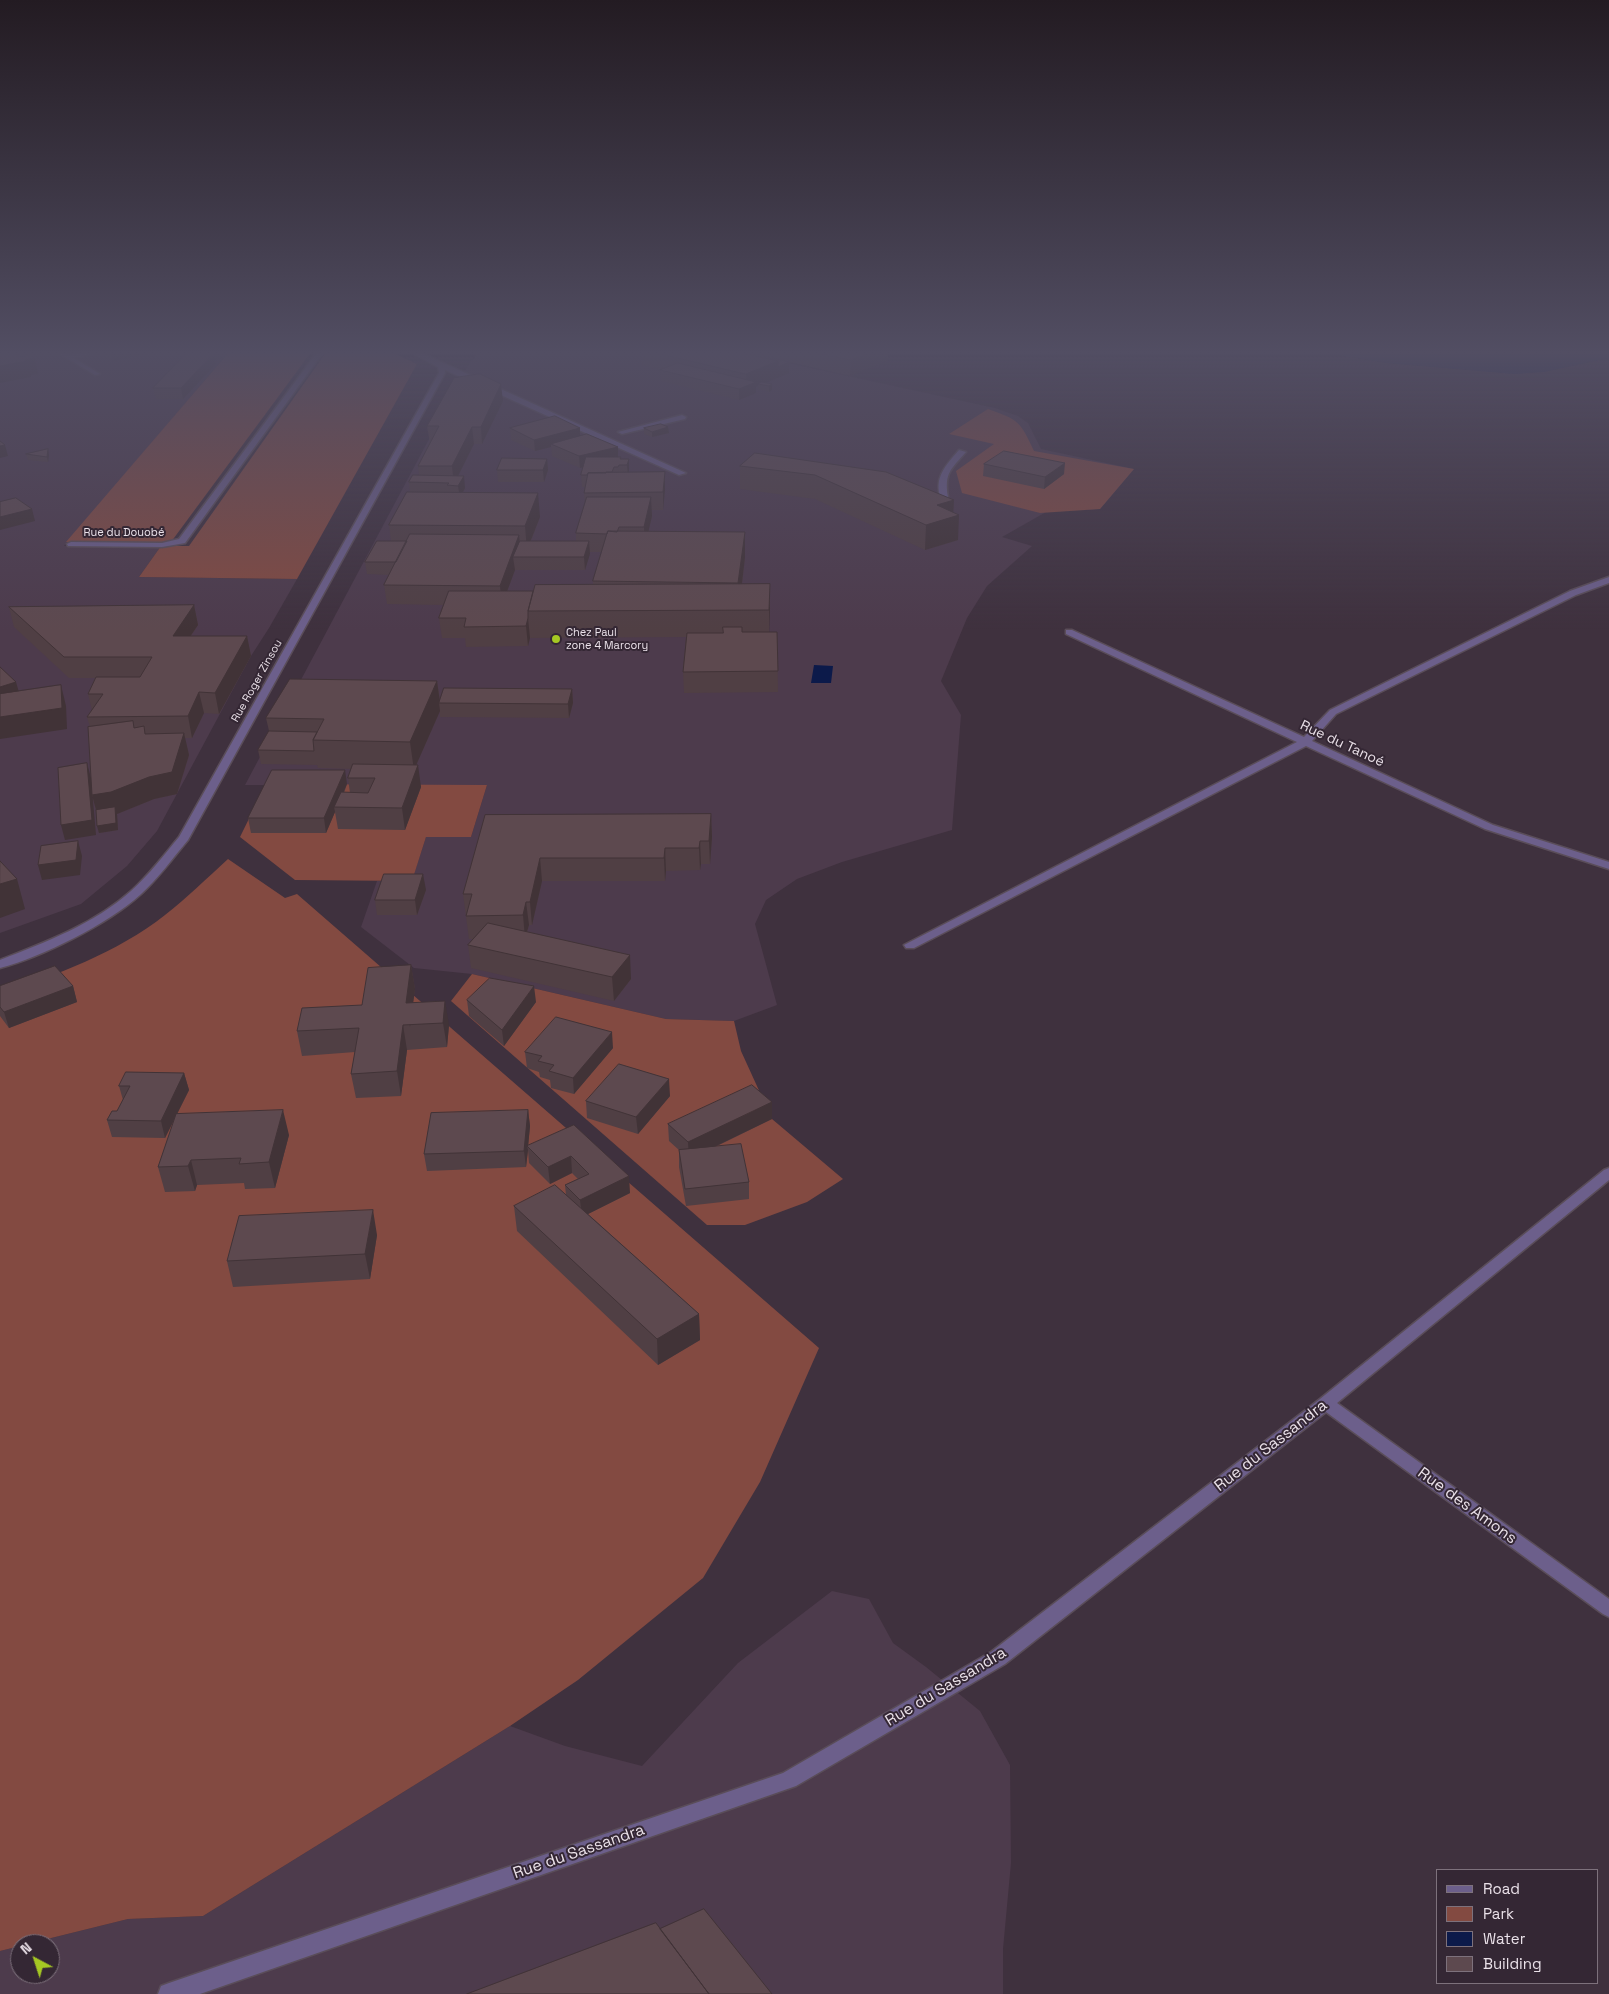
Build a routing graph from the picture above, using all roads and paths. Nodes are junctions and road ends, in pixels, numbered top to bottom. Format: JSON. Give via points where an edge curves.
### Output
{"nodes":[{"id":1,"x":253,"y":444,"type":"edge"},
{"id":2,"x":403,"y":444,"type":"edge"},
{"id":3,"x":617,"y":444,"type":"edge"},
{"id":4,"x":962,"y":452,"type":"dead end"},
{"id":5,"x":682,"y":473,"type":"dead end"},
{"id":6,"x":944,"y":497,"type":"edge"},
{"id":7,"x":71,"y":544,"type":"dead end"},
{"id":8,"x":1609,"y":580,"type":"edge"},
{"id":9,"x":1069,"y":632,"type":"dead end"},
{"id":10,"x":1306,"y":742,"type":"junction"},
{"id":11,"x":1609,"y":866,"type":"edge"},
{"id":12,"x":910,"y":946,"type":"dead end"},
{"id":13,"x":0,"y":964,"type":"edge"},
{"id":14,"x":1609,"y":1173,"type":"edge"},
{"id":15,"x":1326,"y":1403,"type":"junction"},
{"id":16,"x":1609,"y":1609,"type":"edge"},
{"id":17,"x":169,"y":1994,"type":"edge"}],
"edges":[{"from":1,"to":7,"type":"street","name":"Rue du Douobé","via":[[182,541],[162,545]]},
{"from":2,"to":13,"type":"street","name":"Rue Roger Zinsou","via":[[184,838],[144,884],[107,914],[58,942]]},
{"from":3,"to":5,"type":"street"},
{"from":4,"to":6,"type":"street","via":[[942,478]]},
{"from":8,"to":10,"type":"street","via":[[1572,593],[1333,712]]},
{"from":9,"to":10,"type":"street","name":"Rue du Tanoé"},
{"from":10,"to":11,"type":"street","name":"Rue du Tanoé","via":[[1489,827]]},
{"from":10,"to":12,"type":"street"},
{"from":14,"to":15,"type":"street","name":"Rue du Sassandra"},
{"from":15,"to":16,"type":"street","name":"Rue des Amons"},
{"from":15,"to":17,"type":"street","name":"Rue du Sassandra","via":[[998,1658],[789,1780]]}]}
